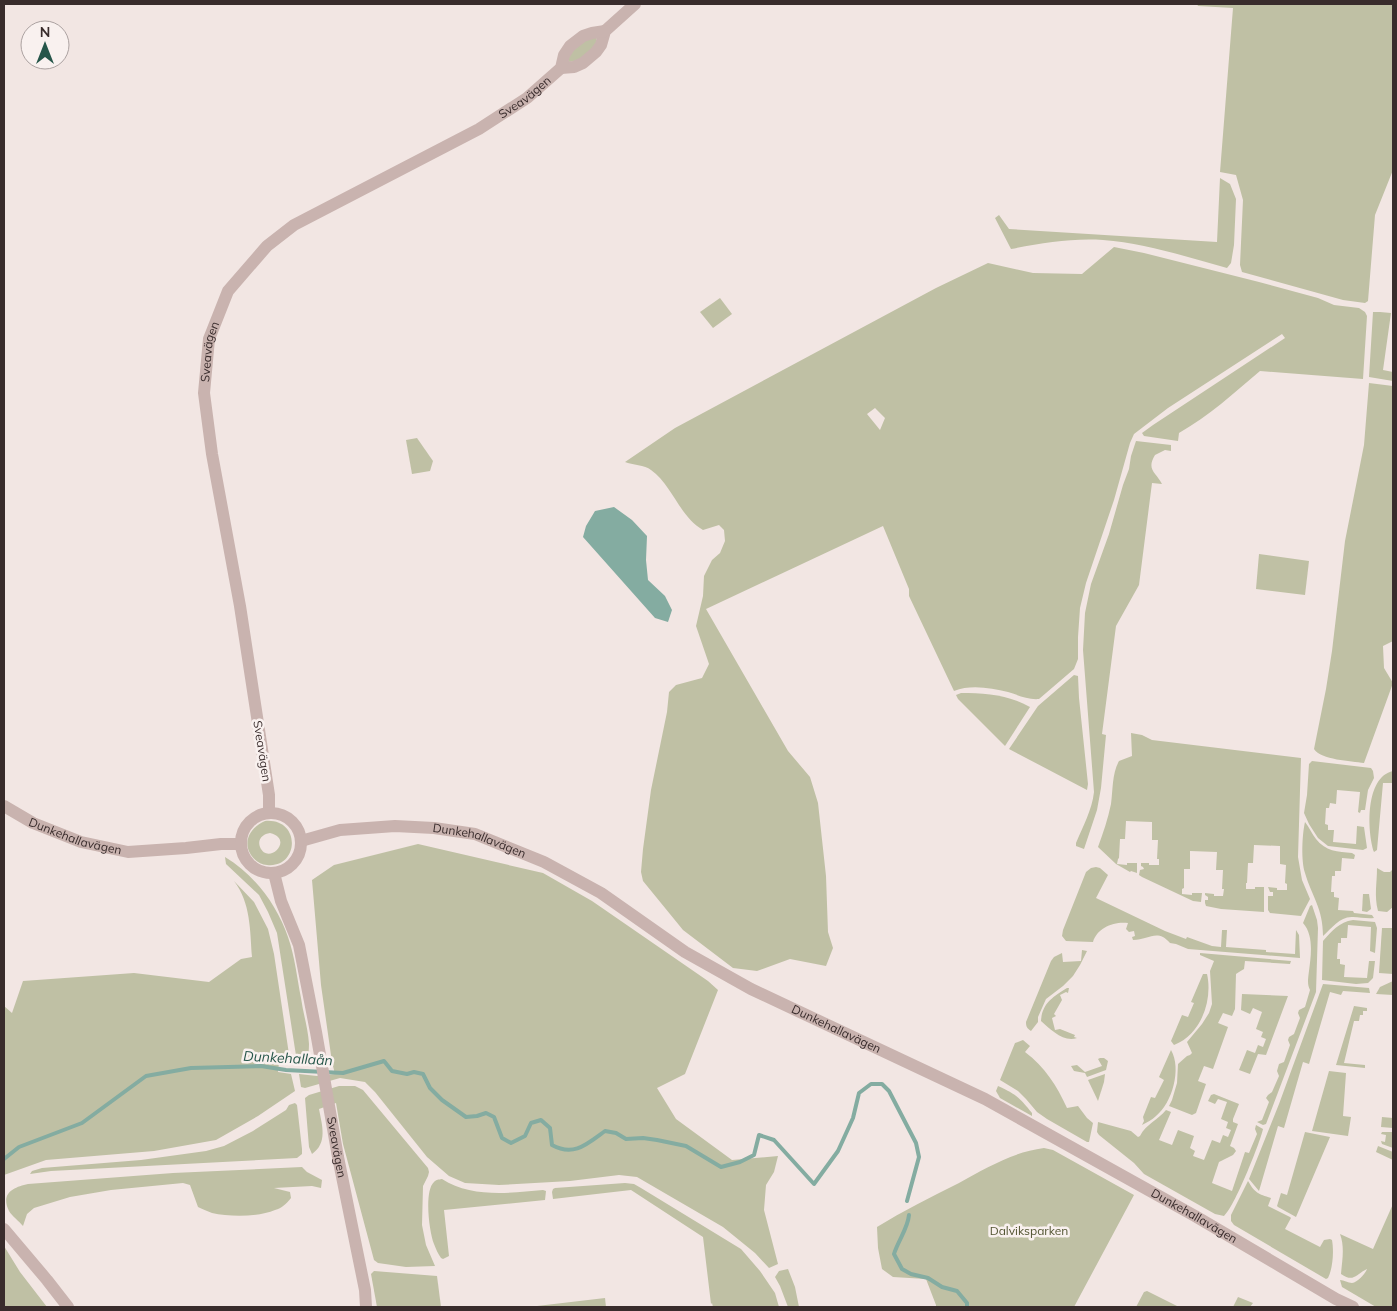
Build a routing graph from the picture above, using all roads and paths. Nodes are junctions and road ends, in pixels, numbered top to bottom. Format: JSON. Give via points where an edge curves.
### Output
{"nodes":[{"id":1,"x":636,"y":4,"type":"edge"},
{"id":2,"x":605,"y":31,"type":"junction"},
{"id":3,"x":560,"y":68,"type":"junction"},
{"id":4,"x":4,"y":806,"type":"edge"},
{"id":5,"x":269,"y":812,"type":"junction"},
{"id":6,"x":301,"y":841,"type":"junction"},
{"id":7,"x":240,"y":844,"type":"junction"},
{"id":8,"x":274,"y":872,"type":"junction"},
{"id":9,"x":4,"y":1229,"type":"edge"},
{"id":10,"x":68,"y":1307,"type":"edge"},
{"id":11,"x":366,"y":1307,"type":"edge"},
{"id":12,"x":1353,"y":1307,"type":"edge"}],
"edges":[{"from":1,"to":2,"type":"street","name":"Sveavägen"},
{"from":2,"to":3,"type":"street","name":"Sveavägen","via":[[583,36],[570,46]]},
{"from":2,"to":3,"type":"street","name":"Sveavägen","via":[[601,45],[583,63]]},
{"from":3,"to":5,"type":"street","name":"Sveavägen","via":[[527,98],[479,129],[294,225],[274,240],[228,291],[209,339],[204,393],[242,615]]},
{"from":4,"to":7,"type":"street","name":"Dunkehallavägen","via":[[33,823],[81,842],[128,852]]},
{"from":5,"to":6,"type":"street","via":[[289,818]]},
{"from":5,"to":7,"type":"street","via":[[247,824]]},
{"from":6,"to":8,"type":"street","via":[[289,867]]},
{"from":6,"to":12,"type":"street","name":"Dunkehallavägen","via":[[340,830],[395,826],[434,828],[475,834],[544,862],[601,893],[685,952],[751,989],[985,1099]]},
{"from":7,"to":8,"type":"street","via":[[250,865],[258,870]]},
{"from":8,"to":11,"type":"street","name":"Sveavägen","via":[[281,901],[299,945]]},
{"from":9,"to":10,"type":"street"}]}
